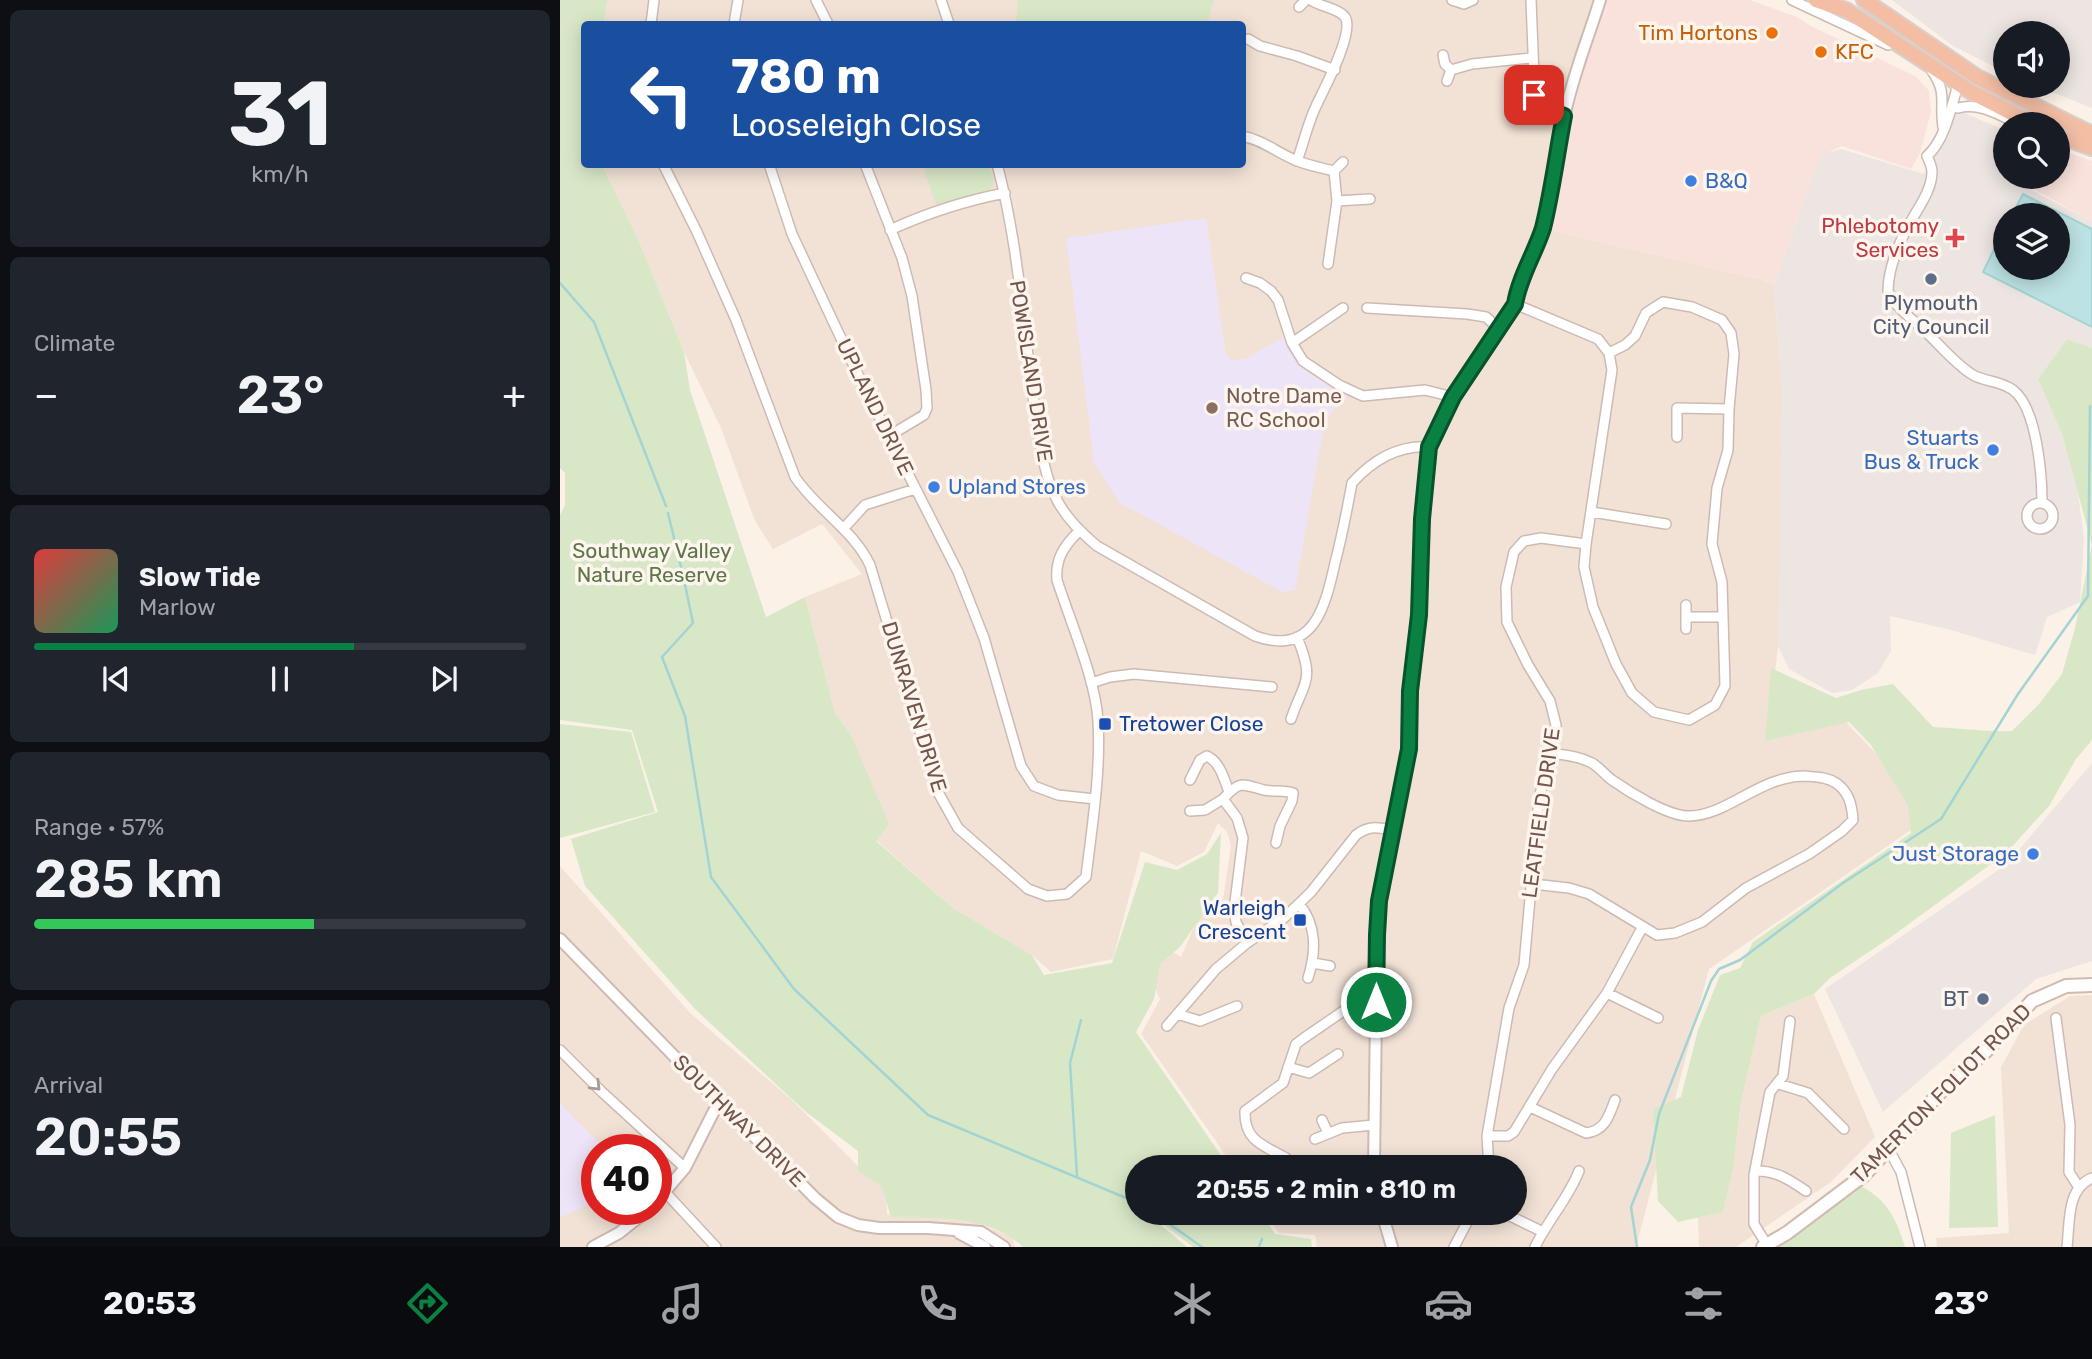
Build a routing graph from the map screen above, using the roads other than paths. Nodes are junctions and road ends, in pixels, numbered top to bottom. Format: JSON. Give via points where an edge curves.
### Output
{"nodes":[{"id":1,"x":654,"y":0,"type":"edge"},
{"id":2,"x":738,"y":0,"type":"edge"},
{"id":3,"x":816,"y":0,"type":"edge"},
{"id":4,"x":941,"y":0,"type":"edge"},
{"id":5,"x":1311,"y":0,"type":"edge"},
{"id":6,"x":1452,"y":0,"type":"edge"},
{"id":7,"x":1473,"y":0,"type":"edge"},
{"id":8,"x":1531,"y":0,"type":"edge"},
{"id":9,"x":1600,"y":0,"type":"edge"},
{"id":10,"x":1791,"y":0,"type":"edge"},
{"id":11,"x":1864,"y":0,"type":"edge"},
{"id":12,"x":1822,"y":1,"type":"edge"},
{"id":13,"x":650,"y":21,"type":"edge"},
{"id":14,"x":734,"y":21,"type":"edge"},
{"id":15,"x":826,"y":21,"type":"edge"},
{"id":16,"x":948,"y":21,"type":"edge"},
{"id":17,"x":1840,"y":23,"type":"junction"},
{"id":18,"x":1248,"y":39,"type":"dead end"},
{"id":19,"x":1443,"y":55,"type":"dead end"},
{"id":20,"x":1531,"y":58,"type":"junction"},
{"id":21,"x":1928,"y":64,"type":"junction"},
{"id":22,"x":1335,"y":70,"type":"junction"},
{"id":23,"x":1451,"y":70,"type":"junction"},
{"id":24,"x":1964,"y":77,"type":"junction"},
{"id":25,"x":1447,"y":81,"type":"dead end"},
{"id":26,"x":1958,"y":108,"type":"junction"},
{"id":27,"x":1993,"y":112,"type":"edge"},
{"id":28,"x":2010,"y":112,"type":"edge"},
{"id":29,"x":1564,"y":116,"type":"junction"},
{"id":30,"x":1943,"y":129,"type":"junction"},
{"id":31,"x":2092,"y":134,"type":"edge"},
{"id":32,"x":1246,"y":137,"type":"edge"},
{"id":33,"x":2070,"y":140,"type":"edge"},
{"id":34,"x":2092,"y":148,"type":"edge"},
{"id":35,"x":1297,"y":161,"type":"junction"},
{"id":36,"x":1343,"y":162,"type":"dead end"},
{"id":37,"x":665,"y":168,"type":"edge"},
{"id":38,"x":770,"y":168,"type":"edge"},
{"id":39,"x":866,"y":168,"type":"edge"},
{"id":40,"x":998,"y":168,"type":"edge"},
{"id":41,"x":1334,"y":171,"type":"junction"},
{"id":42,"x":1005,"y":193,"type":"junction"},
{"id":43,"x":1370,"y":199,"type":"dead end"},
{"id":44,"x":1337,"y":201,"type":"junction"},
{"id":45,"x":890,"y":230,"type":"junction"},
{"id":46,"x":1328,"y":264,"type":"dead end"},
{"id":47,"x":1244,"y":277,"type":"dead end"},
{"id":48,"x":1515,"y":304,"type":"junction"},
{"id":49,"x":1367,"y":308,"type":"dead end"},
{"id":50,"x":1343,"y":309,"type":"dead end"},
{"id":51,"x":1499,"y":329,"type":"junction"},
{"id":52,"x":1292,"y":343,"type":"junction"},
{"id":53,"x":1609,"y":353,"type":"junction"},
{"id":54,"x":1453,"y":397,"type":"junction"},
{"id":55,"x":1729,"y":410,"type":"junction"},
{"id":56,"x":889,"y":436,"type":"junction"},
{"id":57,"x":1677,"y":437,"type":"dead end"},
{"id":58,"x":1429,"y":447,"type":"junction"},
{"id":59,"x":915,"y":489,"type":"junction"},
{"id":60,"x":2042,"y":503,"type":"dead end"},
{"id":61,"x":1652,"y":511,"type":"dead end"},
{"id":62,"x":1592,"y":512,"type":"junction"},
{"id":63,"x":1651,"y":522,"type":"junction"},
{"id":64,"x":1666,"y":524,"type":"dead end"},
{"id":65,"x":844,"y":528,"type":"junction"},
{"id":66,"x":1079,"y":530,"type":"junction"},
{"id":67,"x":1586,"y":544,"type":"junction"},
{"id":68,"x":1686,"y":605,"type":"dead end"},
{"id":69,"x":1686,"y":617,"type":"junction"},
{"id":70,"x":1722,"y":617,"type":"junction"},
{"id":71,"x":1686,"y":629,"type":"dead end"},
{"id":72,"x":1297,"y":637,"type":"junction"},
{"id":73,"x":1091,"y":684,"type":"junction"},
{"id":74,"x":1272,"y":687,"type":"dead end"},
{"id":75,"x":1291,"y":719,"type":"dead end"},
{"id":76,"x":1550,"y":753,"type":"junction"},
{"id":77,"x":1190,"y":780,"type":"dead end"},
{"id":78,"x":1278,"y":780,"type":"dead end"},
{"id":79,"x":1278,"y":790,"type":"junction"},
{"id":80,"x":1226,"y":795,"type":"junction"},
{"id":81,"x":1095,"y":799,"type":"junction"},
{"id":82,"x":1190,"y":810,"type":"dead end"},
{"id":83,"x":1394,"y":831,"type":"junction"},
{"id":84,"x":1276,"y":843,"type":"dead end"},
{"id":85,"x":1533,"y":884,"type":"junction"},
{"id":86,"x":1299,"y":904,"type":"junction"},
{"id":87,"x":1642,"y":928,"type":"junction"},
{"id":88,"x":560,"y":939,"type":"edge"},
{"id":89,"x":1247,"y":943,"type":"junction"},
{"id":90,"x":1313,"y":963,"type":"junction"},
{"id":91,"x":1330,"y":966,"type":"dead end"},
{"id":92,"x":1308,"y":978,"type":"dead end"},
{"id":93,"x":2092,"y":985,"type":"edge"},
{"id":94,"x":1607,"y":993,"type":"junction"},
{"id":95,"x":1376,"y":1002,"type":"junction"},
{"id":96,"x":1237,"y":1006,"type":"dead end"},
{"id":97,"x":1177,"y":1014,"type":"junction"},
{"id":98,"x":1658,"y":1018,"type":"dead end"},
{"id":99,"x":1790,"y":1021,"type":"dead end"},
{"id":100,"x":2059,"y":1023,"type":"dead end"},
{"id":101,"x":1167,"y":1026,"type":"dead end"},
{"id":102,"x":560,"y":1050,"type":"edge"},
{"id":103,"x":1338,"y":1054,"type":"dead end"},
{"id":104,"x":1288,"y":1067,"type":"junction"},
{"id":105,"x":1779,"y":1084,"type":"junction"},
{"id":106,"x":1615,"y":1100,"type":"dead end"},
{"id":107,"x":720,"y":1106,"type":"junction"},
{"id":108,"x":1530,"y":1107,"type":"junction"},
{"id":109,"x":1322,"y":1120,"type":"dead end"},
{"id":110,"x":1374,"y":1125,"type":"junction"},
{"id":111,"x":1844,"y":1129,"type":"dead end"},
{"id":112,"x":1328,"y":1133,"type":"junction"},
{"id":113,"x":1487,"y":1136,"type":"junction"},
{"id":114,"x":1315,"y":1139,"type":"dead end"},
{"id":115,"x":1888,"y":1148,"type":"junction"},
{"id":116,"x":1276,"y":1155,"type":"edge"},
{"id":117,"x":1374,"y":1155,"type":"edge"},
{"id":118,"x":1488,"y":1155,"type":"edge"},
{"id":119,"x":685,"y":1168,"type":"junction"},
{"id":120,"x":1579,"y":1171,"type":"dead end"},
{"id":121,"x":1755,"y":1171,"type":"junction"},
{"id":122,"x":2092,"y":1178,"type":"edge"},
{"id":123,"x":672,"y":1185,"type":"edge"},
{"id":124,"x":2078,"y":1186,"type":"junction"},
{"id":125,"x":1806,"y":1191,"type":"dead end"},
{"id":126,"x":672,"y":1199,"type":"edge"},
{"id":127,"x":1527,"y":1224,"type":"edge"},
{"id":128,"x":629,"y":1225,"type":"edge"},
{"id":129,"x":1386,"y":1225,"type":"edge"},
{"id":130,"x":1466,"y":1225,"type":"edge"},
{"id":131,"x":953,"y":1230,"type":"junction"},
{"id":132,"x":1543,"y":1232,"type":"junction"},
{"id":133,"x":1765,"y":1246,"type":"edge"},
{"id":134,"x":593,"y":1247,"type":"edge"},
{"id":135,"x":716,"y":1247,"type":"edge"},
{"id":136,"x":985,"y":1247,"type":"edge"},
{"id":137,"x":1004,"y":1247,"type":"edge"},
{"id":138,"x":1392,"y":1247,"type":"edge"},
{"id":139,"x":1454,"y":1247,"type":"edge"},
{"id":140,"x":1535,"y":1247,"type":"edge"},
{"id":141,"x":1920,"y":1247,"type":"edge"},
{"id":142,"x":2067,"y":1247,"type":"edge"}],
"edges":[{"from":1,"to":13,"type":"street"},
{"from":2,"to":14,"type":"street"},
{"from":3,"to":15,"type":"street"},
{"from":4,"to":16,"type":"street"},
{"from":5,"to":22,"type":"street","via":[[1338,11],[1347,23]]},
{"from":6,"to":7,"type":"street","via":[[1464,4]]},
{"from":8,"to":20,"type":"street"},
{"from":9,"to":29,"type":"street"},
{"from":10,"to":17,"type":"street"},
{"from":11,"to":24,"type":"highway"},
{"from":12,"to":17,"type":"street"},
{"from":12,"to":21,"type":"highway","via":[[1846,10]]},
{"from":17,"to":21,"type":"street"},
{"from":18,"to":22,"type":"street"},
{"from":19,"to":23,"type":"street"},
{"from":20,"to":23,"type":"street"},
{"from":20,"to":29,"type":"street","via":[[1535,102]]},
{"from":21,"to":24,"type":"highway"},
{"from":21,"to":30,"type":"street","via":[[1943,93]]},
{"from":22,"to":35,"type":"street","via":[[1317,104]]},
{"from":23,"to":25,"type":"street"},
{"from":24,"to":26,"type":"street"},
{"from":24,"to":28,"type":"highway","via":[[1977,95]]},
{"from":24,"to":30,"type":"street"},
{"from":24,"to":31,"type":"highway"},
{"from":26,"to":27,"type":"street"},
{"from":26,"to":30,"type":"street"},
{"from":29,"to":48,"type":"street","via":[[1543,226]]},
{"from":30,"to":60,"type":"street","via":[[1927,156],[1931,177],[1899,249],[1888,291],[1906,314],[1973,375],[2005,385],[2020,396],[2040,459]]},
{"from":32,"to":35,"type":"street"},
{"from":33,"to":34,"type":"highway"},
{"from":35,"to":41,"type":"street"},
{"from":36,"to":41,"type":"street"},
{"from":37,"to":65,"type":"street","name":"DUNRAVEN DRIVE","via":[[736,320],[795,477]]},
{"from":38,"to":56,"type":"street","name":"UPLAND DRIVE","via":[[792,234]]},
{"from":39,"to":45,"type":"street"},
{"from":40,"to":42,"type":"street","name":"POWISLAND DRIVE"},
{"from":41,"to":44,"type":"street"},
{"from":42,"to":45,"type":"street","via":[[937,210]]},
{"from":42,"to":66,"type":"street","name":"POWISLAND DRIVE","via":[[1042,453],[1057,501]]},
{"from":43,"to":44,"type":"street"},
{"from":44,"to":46,"type":"street"},
{"from":45,"to":56,"type":"street","via":[[912,296],[927,408],[924,415]]},
{"from":47,"to":52,"type":"street","via":[[1260,283],[1278,300]]},
{"from":48,"to":51,"type":"street"},
{"from":48,"to":53,"type":"street","via":[[1598,339]]},
{"from":49,"to":51,"type":"street","via":[[1486,317]]},
{"from":50,"to":52,"type":"street"},
{"from":51,"to":54,"type":"street"},
{"from":52,"to":54,"type":"street","via":[[1303,361],[1363,396],[1425,390]]},
{"from":53,"to":55,"type":"street","via":[[1635,336],[1646,313],[1663,302],[1692,307],[1722,320],[1731,333],[1734,354]]},
{"from":53,"to":62,"type":"street","via":[[1612,369]]},
{"from":54,"to":58,"type":"street"},
{"from":55,"to":57,"type":"street","via":[[1678,408]]},
{"from":55,"to":70,"type":"street","via":[[1728,450],[1717,488],[1712,544],[1722,582]]},
{"from":56,"to":59,"type":"street","name":"UPLAND DRIVE"},
{"from":58,"to":72,"type":"street","via":[[1398,450],[1364,470],[1352,483],[1325,603],[1314,625]]},
{"from":58,"to":83,"type":"street","via":[[1409,749]]},
{"from":59,"to":65,"type":"street","via":[[865,505]]},
{"from":59,"to":81,"type":"street","name":"UPLAND DRIVE","via":[[958,572],[984,638],[1021,766],[1034,786],[1058,795]]},
{"from":61,"to":63,"type":"street"},
{"from":62,"to":63,"type":"street"},
{"from":62,"to":67,"type":"street"},
{"from":63,"to":64,"type":"street"},
{"from":65,"to":81,"type":"street","name":"DUNRAVEN DRIVE","via":[[870,565],[939,794],[957,828],[1028,889],[1047,896],[1067,894],[1086,877]]},
{"from":66,"to":72,"type":"street","name":"POWISLAND DRIVE","via":[[1097,546],[1255,636],[1276,641]]},
{"from":66,"to":73,"type":"street","name":"DUNRAVEN DRIVE","via":[[1066,544],[1056,568]]},
{"from":67,"to":70,"type":"street","via":[[1584,567],[1597,618],[1633,694],[1654,712],[1689,720],[1715,705],[1725,686]]},
{"from":67,"to":76,"type":"street","name":"LEATFIELD DRIVE","via":[[1541,538],[1524,541],[1514,552],[1506,587],[1507,622],[1550,701],[1556,725]]},
{"from":68,"to":69,"type":"street"},
{"from":69,"to":70,"type":"street"},
{"from":69,"to":71,"type":"street"},
{"from":72,"to":75,"type":"street","via":[[1308,673]]},
{"from":73,"to":74,"type":"street","via":[[1134,674]]},
{"from":73,"to":81,"type":"street","name":"DUNRAVEN DRIVE","via":[[1098,718]]},
{"from":76,"to":85,"type":"street","name":"LEATFIELD DRIVE","via":[[1539,799]]},
{"from":76,"to":87,"type":"street","via":[[1592,763],[1640,797],[1689,816],[1790,776],[1830,779],[1848,796],[1853,821],[1809,854],[1746,888],[1702,922],[1657,935]]},
{"from":77,"to":80,"type":"street","via":[[1199,760],[1207,756],[1219,768]]},
{"from":78,"to":79,"type":"street"},
{"from":79,"to":80,"type":"street","via":[[1247,783]]},
{"from":79,"to":84,"type":"street","via":[[1294,795]]},
{"from":80,"to":82,"type":"street","via":[[1205,810]]},
{"from":80,"to":89,"type":"street","via":[[1243,838],[1234,910]]},
{"from":83,"to":86,"type":"street","via":[[1378,827],[1356,835]]},
{"from":83,"to":95,"type":"street","via":[[1379,901]]},
{"from":85,"to":87,"type":"street","via":[[1588,894]]},
{"from":85,"to":113,"type":"street","name":"LEATFIELD DRIVE","via":[[1524,965],[1509,1008]]},
{"from":86,"to":89,"type":"street"},
{"from":86,"to":90,"type":"street","via":[[1312,923]]},
{"from":87,"to":94,"type":"street"},
{"from":88,"to":107,"type":"street","name":"SOUTHWAY DRIVE"},
{"from":89,"to":97,"type":"street","via":[[1216,969]]},
{"from":90,"to":91,"type":"street"},
{"from":90,"to":92,"type":"street"},
{"from":93,"to":115,"type":"main road","name":"TAMERTON FOLIOT ROAD","via":[[2066,986],[2032,1001]]},
{"from":94,"to":98,"type":"street"},
{"from":94,"to":108,"type":"street"},
{"from":95,"to":104,"type":"street","via":[[1355,1003],[1304,1038],[1296,1044]]},
{"from":95,"to":110,"type":"street"},
{"from":96,"to":97,"type":"street","via":[[1200,1021]]},
{"from":97,"to":101,"type":"street"},
{"from":99,"to":105,"type":"street"},
{"from":100,"to":124,"type":"street","via":[[2070,1125],[2069,1172]]},
{"from":102,"to":119,"type":"street","one_way":true},
{"from":103,"to":104,"type":"street","via":[[1309,1073]]},
{"from":104,"to":116,"type":"street","via":[[1283,1083],[1245,1111],[1251,1137]]},
{"from":105,"to":111,"type":"street","via":[[1808,1093]]},
{"from":105,"to":121,"type":"street","via":[[1770,1092]]},
{"from":106,"to":108,"type":"street","via":[[1605,1125],[1586,1133]]},
{"from":107,"to":119,"type":"street"},
{"from":107,"to":131,"type":"street","name":"SOUTHWAY DRIVE","via":[[838,1217],[879,1228]]},
{"from":108,"to":113,"type":"street","via":[[1514,1132]]},
{"from":109,"to":112,"type":"street"},
{"from":110,"to":112,"type":"street"},
{"from":110,"to":117,"type":"street"},
{"from":112,"to":114,"type":"street"},
{"from":113,"to":118,"type":"street","name":"LEATFIELD DRIVE"},
{"from":115,"to":133,"type":"main road","name":"TAMERTON FOLIOT ROAD","via":[[1864,1175]]},
{"from":115,"to":141,"type":"street","via":[[1901,1172]]},
{"from":119,"to":123,"type":"street"},
{"from":120,"to":132,"type":"street","via":[[1572,1191]]},
{"from":121,"to":125,"type":"street","via":[[1787,1178]]},
{"from":121,"to":133,"type":"street","via":[[1754,1224]]},
{"from":122,"to":124,"type":"street"},
{"from":124,"to":142,"type":"street"},
{"from":126,"to":135,"type":"street"},
{"from":127,"to":132,"type":"street"},
{"from":128,"to":134,"type":"street"},
{"from":129,"to":138,"type":"street"},
{"from":130,"to":139,"type":"street"},
{"from":131,"to":136,"type":"street","name":"SOUTHWAY DRIVE"},
{"from":131,"to":137,"type":"street","name":"SOUTHWAY DRIVE","via":[[981,1232]]},
{"from":132,"to":140,"type":"street"}]}
